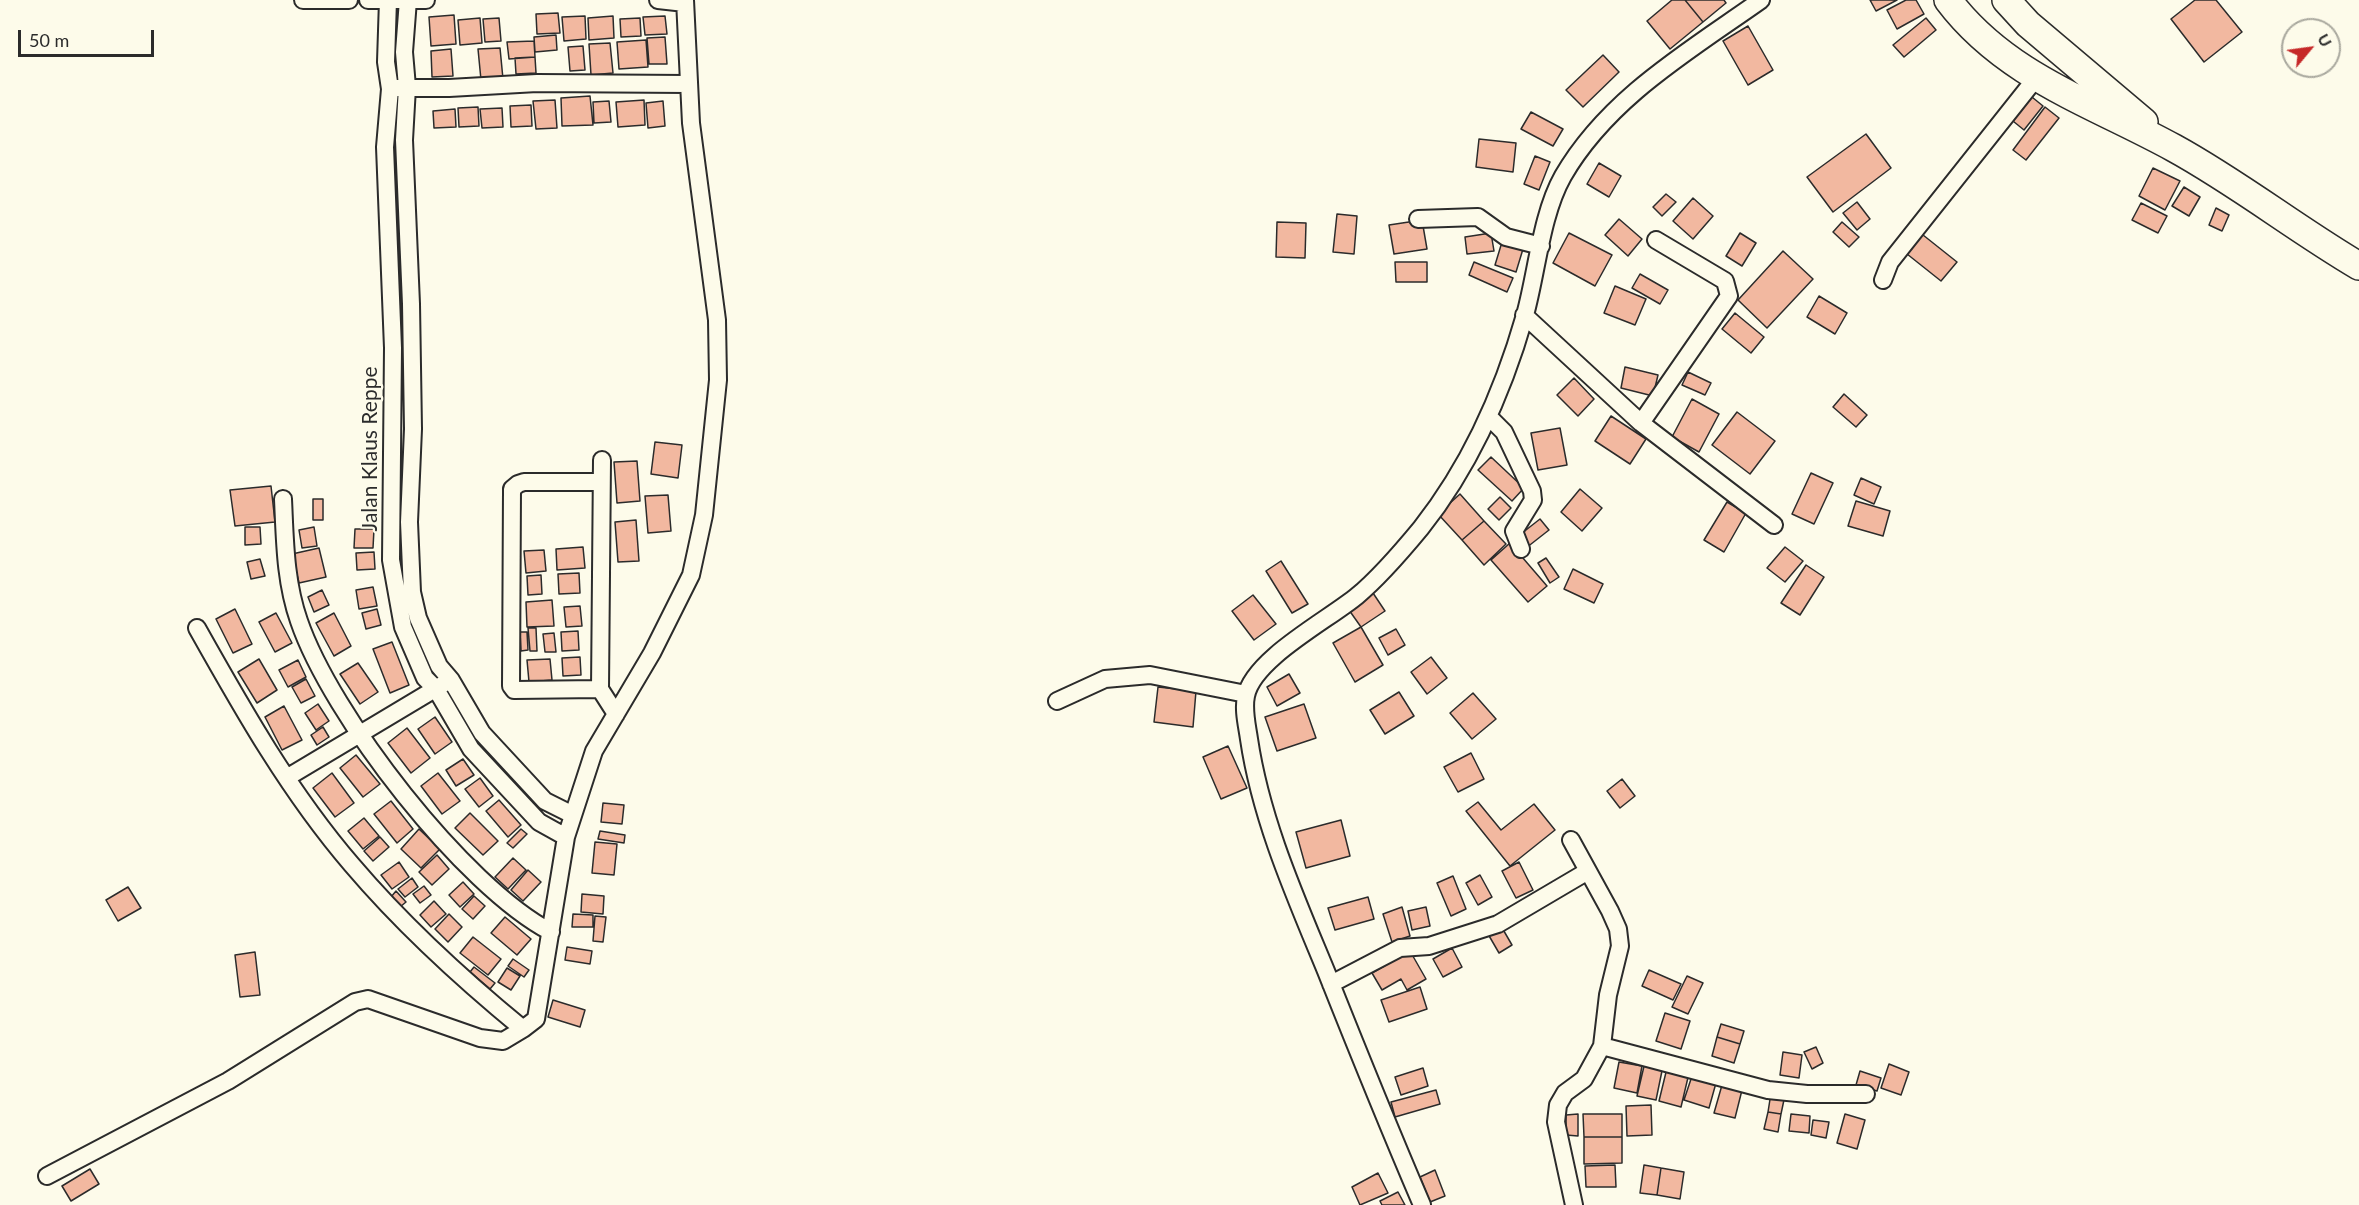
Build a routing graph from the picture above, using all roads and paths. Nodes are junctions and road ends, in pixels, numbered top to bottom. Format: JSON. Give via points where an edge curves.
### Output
{"nodes":[{"id":1,"x":303,"y":0,"type":"edge"},
{"id":2,"x":349,"y":0,"type":"edge"},
{"id":3,"x":368,"y":0,"type":"edge"},
{"id":4,"x":388,"y":0,"type":"edge"},
{"id":5,"x":408,"y":0,"type":"edge"},
{"id":6,"x":426,"y":0,"type":"edge"},
{"id":7,"x":658,"y":0,"type":"edge"},
{"id":8,"x":1761,"y":0,"type":"edge"},
{"id":9,"x":1948,"y":0,"type":"edge"},
{"id":10,"x":2006,"y":0,"type":"edge"},
{"id":11,"x":685,"y":2,"type":"edge"},
{"id":12,"x":2036,"y":78,"type":"junction"},
{"id":13,"x":688,"y":84,"type":"junction"},
{"id":14,"x":399,"y":88,"type":"junction"},
{"id":15,"x":2175,"y":148,"type":"junction"},
{"id":16,"x":1418,"y":219,"type":"dead end"},
{"id":17,"x":1656,"y":240,"type":"dead end"},
{"id":18,"x":1541,"y":246,"type":"junction"},
{"id":19,"x":2359,"y":266,"type":"edge"},
{"id":20,"x":1883,"y":280,"type":"dead end"},
{"id":21,"x":1524,"y":315,"type":"junction"},
{"id":22,"x":1489,"y":417,"type":"junction"},
{"id":23,"x":1641,"y":423,"type":"junction"},
{"id":24,"x":602,"y":460,"type":"dead end"},
{"id":25,"x":601,"y":482,"type":"junction"},
{"id":26,"x":283,"y":500,"type":"dead end"},
{"id":27,"x":1774,"y":525,"type":"dead end"},
{"id":28,"x":1521,"y":549,"type":"dead end"},
{"id":29,"x":197,"y":628,"type":"dead end"},
{"id":30,"x":451,"y":680,"type":"junction"},
{"id":31,"x":436,"y":689,"type":"junction"},
{"id":32,"x":600,"y":689,"type":"junction"},
{"id":33,"x":1246,"y":694,"type":"junction"},
{"id":34,"x":1057,"y":701,"type":"dead end"},
{"id":35,"x":616,"y":714,"type":"junction"},
{"id":36,"x":362,"y":735,"type":"junction"},
{"id":37,"x":288,"y":777,"type":"junction"},
{"id":38,"x":573,"y":815,"type":"junction"},
{"id":39,"x":566,"y":837,"type":"junction"},
{"id":40,"x":1571,"y":840,"type":"dead end"},
{"id":41,"x":1588,"y":871,"type":"junction"},
{"id":42,"x":551,"y":932,"type":"junction"},
{"id":43,"x":1331,"y":984,"type":"junction"},
{"id":44,"x":523,"y":1029,"type":"junction"},
{"id":45,"x":1602,"y":1046,"type":"junction"},
{"id":46,"x":1866,"y":1094,"type":"dead end"},
{"id":47,"x":47,"y":1176,"type":"dead end"},
{"id":48,"x":1422,"y":1205,"type":"edge"},
{"id":49,"x":1574,"y":1205,"type":"edge"}],
"edges":[{"from":1,"to":2,"type":"street"},
{"from":3,"to":4,"type":"street"},
{"from":4,"to":5,"type":"street"},
{"from":4,"to":14,"type":"street","name":"Jalan Klaus Reppe","via":[[386,62]]},
{"from":5,"to":6,"type":"street"},
{"from":5,"to":14,"type":"street","name":"Jalan Klaus Reppe"},
{"from":7,"to":11,"type":"street"},
{"from":8,"to":18,"type":"street","via":[[1654,77],[1603,122],[1561,179]]},
{"from":9,"to":12,"type":"highway","via":[[1985,41]]},
{"from":10,"to":15,"type":"highway","via":[[2028,24]]},
{"from":11,"to":13,"type":"street"},
{"from":12,"to":15,"type":"highway"},
{"from":12,"to":20,"type":"street","via":[[1890,262]]},
{"from":13,"to":14,"type":"street","via":[[537,83]]},
{"from":13,"to":35,"type":"street","via":[[717,320],[718,380],[704,515],[691,575]]},
{"from":14,"to":30,"type":"street","name":"Jalan Klaus Reppe","via":[[411,304],[412,592],[418,618],[435,657]]},
{"from":14,"to":31,"type":"street","name":"Jalan Klaus Reppe","via":[[385,147],[393,348],[391,561],[403,627],[425,678]]},
{"from":15,"to":19,"type":"highway"},
{"from":16,"to":18,"type":"street","via":[[1478,217],[1506,237]]},
{"from":17,"to":23,"type":"street","via":[[1725,280],[1729,296]]},
{"from":18,"to":21,"type":"street"},
{"from":21,"to":22,"type":"street"},
{"from":21,"to":23,"type":"street"},
{"from":22,"to":28,"type":"street","via":[[1504,432],[1532,491],[1533,500],[1514,531]]},
{"from":22,"to":33,"type":"street","via":[[1476,444],[1414,535],[1357,596],[1260,669]]},
{"from":23,"to":27,"type":"street"},
{"from":24,"to":25,"type":"street"},
{"from":25,"to":32,"type":"street"},
{"from":25,"to":32,"type":"street","via":[[524,482],[512,489],[511,686],[514,690]]},
{"from":26,"to":36,"type":"street","via":[[287,574],[299,622],[321,669]]},
{"from":29,"to":37,"type":"street","via":[[255,731]]},
{"from":30,"to":31,"type":"street"},
{"from":30,"to":38,"type":"street","name":"Jalan Klaus Reppe","via":[[482,733],[507,762],[545,801]]},
{"from":31,"to":36,"type":"street"},
{"from":31,"to":39,"type":"street","name":"Jalan Klaus Reppe","via":[[471,749],[497,780],[539,822]]},
{"from":32,"to":35,"type":"street"},
{"from":33,"to":34,"type":"street","via":[[1150,675],[1105,679]]},
{"from":33,"to":43,"type":"street","via":[[1255,780],[1286,873]]},
{"from":35,"to":38,"type":"street","via":[[594,751]]},
{"from":36,"to":37,"type":"street"},
{"from":36,"to":42,"type":"street","via":[[436,832],[475,874],[525,918]]},
{"from":37,"to":44,"type":"street","via":[[352,865],[415,933]]},
{"from":38,"to":39,"type":"street"},
{"from":39,"to":42,"type":"street"},
{"from":40,"to":41,"type":"street"},
{"from":41,"to":43,"type":"street","via":[[1498,924],[1429,945],[1400,948]]},
{"from":41,"to":45,"type":"street","via":[[1618,928],[1620,946],[1608,995]]},
{"from":42,"to":44,"type":"street","via":[[536,1019]]},
{"from":43,"to":48,"type":"street"},
{"from":44,"to":47,"type":"street","via":[[503,1041],[480,1038],[368,999],[355,1002],[228,1081]]},
{"from":45,"to":46,"type":"street","via":[[1768,1090]]},
{"from":45,"to":49,"type":"street","via":[[1584,1079],[1565,1093],[1558,1105],[1556,1122]]}]}
